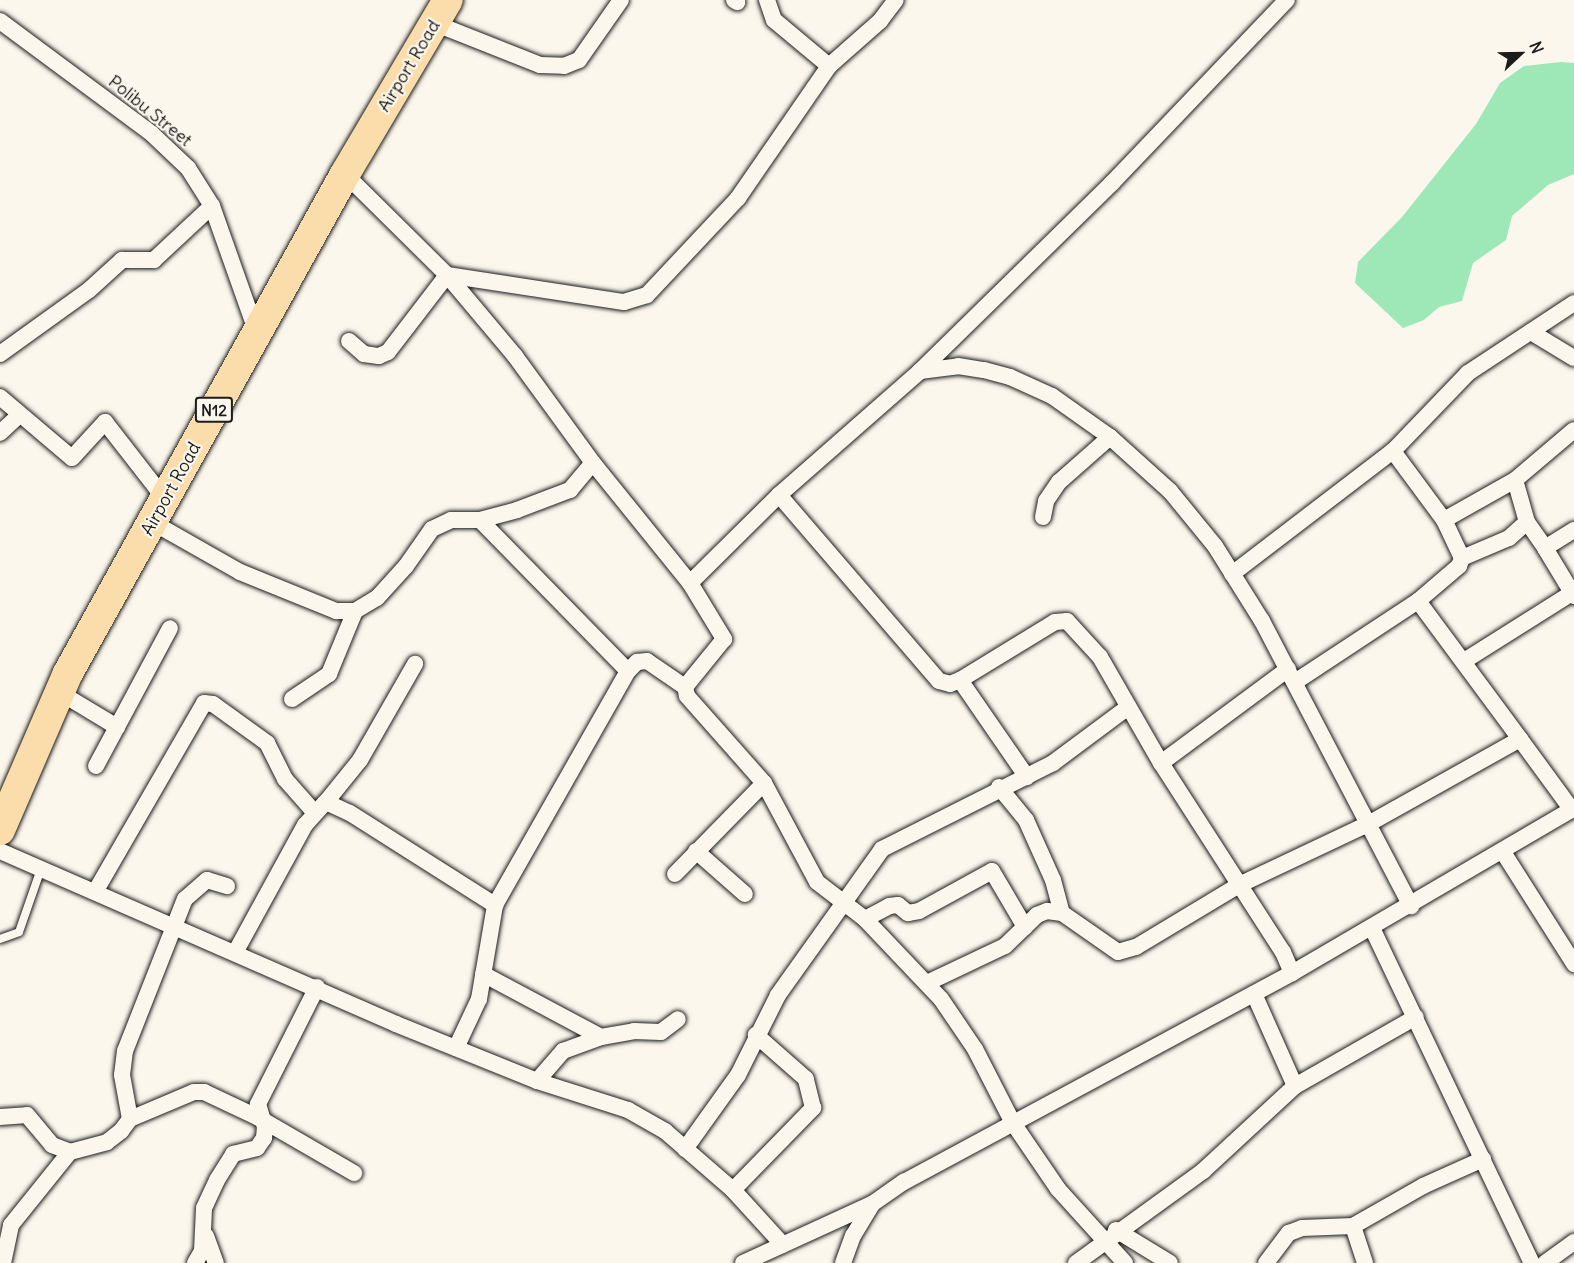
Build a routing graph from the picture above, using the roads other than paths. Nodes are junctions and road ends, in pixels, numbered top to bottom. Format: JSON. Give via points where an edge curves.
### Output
{"nodes":[{"id":1,"x":621,"y":0,"type":"edge"},
{"id":2,"x":767,"y":0,"type":"edge"},
{"id":3,"x":896,"y":0,"type":"edge"},
{"id":4,"x":1287,"y":0,"type":"edge"},
{"id":5,"x":441,"y":12,"type":"edge"},
{"id":6,"x":0,"y":21,"type":"edge"},
{"id":7,"x":829,"y":66,"type":"junction"},
{"id":8,"x":345,"y":174,"type":"junction"},
{"id":9,"x":212,"y":206,"type":"junction"},
{"id":10,"x":447,"y":275,"type":"junction"},
{"id":11,"x":1574,"y":303,"type":"edge"},
{"id":12,"x":1531,"y":332,"type":"junction"},
{"id":13,"x":257,"y":333,"type":"junction"},
{"id":14,"x":349,"y":341,"type":"dead end"},
{"id":15,"x":0,"y":354,"type":"edge"},
{"id":16,"x":1574,"y":358,"type":"edge"},
{"id":17,"x":920,"y":371,"type":"junction"},
{"id":18,"x":0,"y":397,"type":"edge"},
{"id":19,"x":19,"y":415,"type":"junction"},
{"id":20,"x":1574,"y":430,"type":"edge"},
{"id":21,"x":0,"y":433,"type":"edge"},
{"id":22,"x":1110,"y":437,"type":"junction"},
{"id":23,"x":1393,"y":451,"type":"junction"},
{"id":24,"x":593,"y":463,"type":"junction"},
{"id":25,"x":1515,"y":480,"type":"junction"},
{"id":26,"x":779,"y":495,"type":"junction"},
{"id":27,"x":159,"y":511,"type":"junction"},
{"id":28,"x":1043,"y":517,"type":"dead end"},
{"id":29,"x":480,"y":520,"type":"junction"},
{"id":30,"x":1444,"y":520,"type":"junction"},
{"id":31,"x":1527,"y":522,"type":"junction"},
{"id":32,"x":1574,"y":530,"type":"edge"},
{"id":33,"x":1545,"y":548,"type":"junction"},
{"id":34,"x":1462,"y":558,"type":"junction"},
{"id":35,"x":1232,"y":574,"type":"junction"},
{"id":36,"x":690,"y":583,"type":"junction"},
{"id":37,"x":1573,"y":595,"type":"edge"},
{"id":38,"x":1418,"y":601,"type":"junction"},
{"id":39,"x":355,"y":611,"type":"junction"},
{"id":40,"x":170,"y":628,"type":"dead end"},
{"id":41,"x":1464,"y":661,"type":"junction"},
{"id":42,"x":415,"y":664,"type":"dead end"},
{"id":43,"x":628,"y":672,"type":"junction"},
{"id":44,"x":1292,"y":675,"type":"junction"},
{"id":45,"x":960,"y":680,"type":"junction"},
{"id":46,"x":685,"y":687,"type":"junction"},
{"id":47,"x":59,"y":692,"type":"junction"},
{"id":48,"x":292,"y":699,"type":"dead end"},
{"id":49,"x":1128,"y":707,"type":"junction"},
{"id":50,"x":117,"y":727,"type":"junction"},
{"id":51,"x":1520,"y":739,"type":"junction"},
{"id":52,"x":1161,"y":763,"type":"junction"},
{"id":53,"x":96,"y":766,"type":"dead end"},
{"id":54,"x":1027,"y":777,"type":"junction"},
{"id":55,"x":764,"y":783,"type":"junction"},
{"id":56,"x":9,"y":788,"type":"edge"},
{"id":57,"x":999,"y":788,"type":"junction"},
{"id":58,"x":320,"y":807,"type":"junction"},
{"id":59,"x":1573,"y":809,"type":"edge"},
{"id":60,"x":1370,"y":823,"type":"junction"},
{"id":61,"x":0,"y":830,"type":"edge"},
{"id":62,"x":0,"y":851,"type":"edge"},
{"id":63,"x":696,"y":851,"type":"junction"},
{"id":64,"x":1503,"y":852,"type":"junction"},
{"id":65,"x":40,"y":868,"type":"junction"},
{"id":66,"x":675,"y":874,"type":"dead end"},
{"id":67,"x":1239,"y":885,"type":"junction"},
{"id":68,"x":228,"y":886,"type":"dead end"},
{"id":69,"x":95,"y":892,"type":"junction"},
{"id":70,"x":745,"y":894,"type":"dead end"},
{"id":71,"x":844,"y":903,"type":"junction"},
{"id":72,"x":495,"y":905,"type":"junction"},
{"id":73,"x":1411,"y":906,"type":"junction"},
{"id":74,"x":1062,"y":913,"type":"junction"},
{"id":75,"x":865,"y":919,"type":"junction"},
{"id":76,"x":176,"y":927,"type":"junction"},
{"id":77,"x":1025,"y":927,"type":"junction"},
{"id":78,"x":1372,"y":928,"type":"junction"},
{"id":79,"x":0,"y":939,"type":"edge"},
{"id":80,"x":236,"y":951,"type":"junction"},
{"id":81,"x":1574,"y":964,"type":"edge"},
{"id":82,"x":1292,"y":973,"type":"junction"},
{"id":83,"x":483,"y":974,"type":"junction"},
{"id":84,"x":927,"y":983,"type":"junction"},
{"id":85,"x":317,"y":987,"type":"junction"},
{"id":86,"x":1254,"y":994,"type":"junction"},
{"id":87,"x":1416,"y":1017,"type":"junction"},
{"id":88,"x":678,"y":1019,"type":"dead end"},
{"id":89,"x":756,"y":1035,"type":"junction"},
{"id":90,"x":601,"y":1037,"type":"junction"},
{"id":91,"x":456,"y":1048,"type":"junction"},
{"id":92,"x":537,"y":1080,"type":"junction"},
{"id":93,"x":1295,"y":1086,"type":"junction"},
{"id":94,"x":0,"y":1117,"type":"edge"},
{"id":95,"x":259,"y":1118,"type":"junction"},
{"id":96,"x":130,"y":1119,"type":"junction"},
{"id":97,"x":1013,"y":1123,"type":"junction"},
{"id":98,"x":685,"y":1149,"type":"junction"},
{"id":99,"x":70,"y":1152,"type":"junction"},
{"id":100,"x":1483,"y":1159,"type":"junction"},
{"id":101,"x":354,"y":1173,"type":"dead end"},
{"id":102,"x":733,"y":1190,"type":"junction"},
{"id":103,"x":872,"y":1204,"type":"junction"},
{"id":104,"x":1353,"y":1226,"type":"junction"},
{"id":105,"x":204,"y":1229,"type":"junction"},
{"id":106,"x":1111,"y":1236,"type":"junction"},
{"id":107,"x":1574,"y":1242,"type":"edge"},
{"id":108,"x":783,"y":1245,"type":"junction"},
{"id":109,"x":3,"y":1254,"type":"edge"},
{"id":110,"x":195,"y":1263,"type":"edge"},
{"id":111,"x":216,"y":1263,"type":"edge"},
{"id":112,"x":743,"y":1263,"type":"edge"},
{"id":113,"x":843,"y":1263,"type":"edge"},
{"id":114,"x":1076,"y":1263,"type":"edge"},
{"id":115,"x":1125,"y":1263,"type":"edge"},
{"id":116,"x":1170,"y":1263,"type":"edge"},
{"id":117,"x":1266,"y":1263,"type":"edge"},
{"id":118,"x":1365,"y":1263,"type":"edge"},
{"id":119,"x":1532,"y":1263,"type":"edge"},
{"id":120,"x":1545,"y":1263,"type":"edge"}],
"edges":[{"from":1,"to":5,"type":"street","via":[[579,60],[564,66],[540,65]]},
{"from":2,"to":7,"type":"street","via":[[774,20]]},
{"from":3,"to":7,"type":"street","via":[[880,21]]},
{"from":4,"to":17,"type":"street","via":[[1112,183]]},
{"from":5,"to":8,"type":"highway","name":"Airport Road","number":"N12"},
{"from":6,"to":9,"type":"street","name":"Polibu Street","via":[[170,149],[188,168]]},
{"from":7,"to":10,"type":"street","via":[[829,72],[738,198],[646,295],[624,302]]},
{"from":8,"to":10,"type":"street"},
{"from":8,"to":13,"type":"highway","name":"Airport Road","number":"N12"},
{"from":9,"to":13,"type":"street","name":"Polibu Street"},
{"from":9,"to":15,"type":"street","via":[[154,260],[122,261]]},
{"from":10,"to":14,"type":"street","via":[[388,352],[379,356],[364,354]]},
{"from":10,"to":24,"type":"street","via":[[515,356]]},
{"from":11,"to":12,"type":"street"},
{"from":12,"to":16,"type":"street"},
{"from":12,"to":23,"type":"street","via":[[1468,373]]},
{"from":13,"to":27,"type":"highway","name":"Airport Road","number":"N12"},
{"from":17,"to":22,"type":"street","via":[[958,366],[1010,377],[1052,396]]},
{"from":17,"to":26,"type":"street"},
{"from":18,"to":19,"type":"street"},
{"from":19,"to":21,"type":"street"},
{"from":19,"to":27,"type":"street","via":[[72,458],[105,422]]},
{"from":20,"to":25,"type":"street"},
{"from":22,"to":28,"type":"street","via":[[1059,482],[1046,501]]},
{"from":22,"to":35,"type":"street","via":[[1195,518]]},
{"from":23,"to":30,"type":"street"},
{"from":23,"to":35,"type":"street"},
{"from":24,"to":29,"type":"street","via":[[570,490]]},
{"from":24,"to":36,"type":"street"},
{"from":25,"to":30,"type":"street"},
{"from":25,"to":31,"type":"street"},
{"from":26,"to":36,"type":"street"},
{"from":26,"to":45,"type":"street","via":[[939,681],[950,684]]},
{"from":27,"to":39,"type":"street","via":[[240,572],[336,611]]},
{"from":27,"to":47,"type":"highway","name":"Airport Road","number":"N12"},
{"from":29,"to":39,"type":"street","via":[[451,520],[432,529],[377,598]]},
{"from":29,"to":43,"type":"street"},
{"from":30,"to":34,"type":"street"},
{"from":31,"to":33,"type":"street"},
{"from":31,"to":34,"type":"street","via":[[1509,538]]},
{"from":32,"to":33,"type":"street"},
{"from":33,"to":37,"type":"street"},
{"from":34,"to":38,"type":"street","via":[[1455,571]]},
{"from":35,"to":44,"type":"street"},
{"from":36,"to":46,"type":"street","via":[[724,639]]},
{"from":37,"to":41,"type":"street"},
{"from":38,"to":41,"type":"street"},
{"from":38,"to":44,"type":"street"},
{"from":39,"to":48,"type":"street","via":[[329,674]]},
{"from":40,"to":50,"type":"street"},
{"from":41,"to":51,"type":"street"},
{"from":42,"to":58,"type":"street","via":[[360,760]]},
{"from":43,"to":46,"type":"street","via":[[637,662],[647,662]]},
{"from":43,"to":72,"type":"street"},
{"from":44,"to":52,"type":"street"},
{"from":44,"to":60,"type":"street"},
{"from":45,"to":49,"type":"street","via":[[1055,622],[1067,621],[1100,657]]},
{"from":45,"to":54,"type":"street"},
{"from":46,"to":55,"type":"street","via":[[698,709]]},
{"from":47,"to":50,"type":"street"},
{"from":47,"to":56,"type":"highway","name":"Airport Road","number":"N12"},
{"from":49,"to":52,"type":"street"},
{"from":49,"to":54,"type":"street","via":[[1053,763]]},
{"from":50,"to":53,"type":"street"},
{"from":51,"to":59,"type":"street"},
{"from":51,"to":60,"type":"street"},
{"from":52,"to":67,"type":"street"},
{"from":54,"to":57,"type":"street"},
{"from":55,"to":63,"type":"street"},
{"from":55,"to":71,"type":"street","via":[[817,882]]},
{"from":56,"to":61,"type":"highway","name":"Airport Road","number":"N12"},
{"from":57,"to":71,"type":"street","via":[[891,841],[869,864]]},
{"from":57,"to":74,"type":"street","via":[[1026,820],[1053,880]]},
{"from":58,"to":69,"type":"street","via":[[285,779],[267,743],[213,704],[204,703]]},
{"from":58,"to":72,"type":"street","via":[[350,813]]},
{"from":58,"to":80,"type":"street"},
{"from":59,"to":64,"type":"street"},
{"from":60,"to":67,"type":"street"},
{"from":60,"to":73,"type":"street"},
{"from":62,"to":65,"type":"street"},
{"from":63,"to":66,"type":"street"},
{"from":63,"to":70,"type":"street"},
{"from":64,"to":73,"type":"street"},
{"from":64,"to":81,"type":"street"},
{"from":65,"to":69,"type":"street"},
{"from":65,"to":79,"type":"lane","via":[[19,932]]},
{"from":67,"to":74,"type":"street","via":[[1136,947],[1118,952]]},
{"from":67,"to":82,"type":"street"},
{"from":68,"to":76,"type":"street","via":[[207,880],[196,886],[185,899]]},
{"from":69,"to":76,"type":"street"},
{"from":71,"to":75,"type":"street"},
{"from":71,"to":89,"type":"street","via":[[778,995]]},
{"from":72,"to":83,"type":"street"},
{"from":73,"to":78,"type":"street"},
{"from":74,"to":77,"type":"street","via":[[1037,915]]},
{"from":75,"to":77,"type":"street","via":[[889,906],[898,905],[908,913],[919,911],[992,871]]},
{"from":75,"to":84,"type":"street"},
{"from":76,"to":80,"type":"street"},
{"from":76,"to":96,"type":"street","via":[[125,1051],[122,1075]]},
{"from":77,"to":84,"type":"street","via":[[1005,946]]},
{"from":78,"to":82,"type":"street"},
{"from":78,"to":87,"type":"street"},
{"from":80,"to":85,"type":"street"},
{"from":82,"to":86,"type":"street"},
{"from":83,"to":90,"type":"street"},
{"from":83,"to":91,"type":"street","via":[[479,999]]},
{"from":84,"to":97,"type":"street","via":[[975,1049]]},
{"from":85,"to":91,"type":"street"},
{"from":85,"to":95,"type":"street","via":[[258,1104]]},
{"from":86,"to":93,"type":"street"},
{"from":86,"to":97,"type":"street"},
{"from":87,"to":93,"type":"street"},
{"from":87,"to":100,"type":"street"},
{"from":88,"to":90,"type":"street","via":[[661,1032],[634,1031]]},
{"from":89,"to":98,"type":"street","via":[[738,1075]]},
{"from":89,"to":102,"type":"street","via":[[806,1079],[813,1108]]},
{"from":90,"to":92,"type":"street","via":[[563,1051]]},
{"from":91,"to":92,"type":"street"},
{"from":92,"to":98,"type":"street","via":[[628,1110],[665,1131]]},
{"from":93,"to":106,"type":"street","via":[[1203,1171]]},
{"from":94,"to":99,"type":"street","via":[[27,1115],[52,1145]]},
{"from":95,"to":96,"type":"street","via":[[204,1092],[194,1092]]},
{"from":95,"to":101,"type":"street"},
{"from":95,"to":105,"type":"street","via":[[265,1127],[264,1138],[257,1148],[238,1151],[229,1159],[204,1208]]},
{"from":96,"to":99,"type":"street","via":[[107,1142]]},
{"from":97,"to":103,"type":"street"},
{"from":97,"to":106,"type":"street","via":[[1058,1189]]},
{"from":98,"to":102,"type":"street"},
{"from":99,"to":109,"type":"street","via":[[11,1225]]},
{"from":100,"to":104,"type":"street","via":[[1423,1186]]},
{"from":100,"to":119,"type":"street"},
{"from":102,"to":108,"type":"street"},
{"from":103,"to":108,"type":"street"},
{"from":103,"to":113,"type":"street"},
{"from":104,"to":117,"type":"street","via":[[1302,1228],[1289,1233]]},
{"from":104,"to":118,"type":"street"},
{"from":105,"to":110,"type":"street","via":[[202,1251]]},
{"from":105,"to":111,"type":"street"},
{"from":106,"to":114,"type":"street"},
{"from":106,"to":115,"type":"street"},
{"from":106,"to":116,"type":"street"},
{"from":107,"to":120,"type":"street"},
{"from":108,"to":112,"type":"street"}]}
